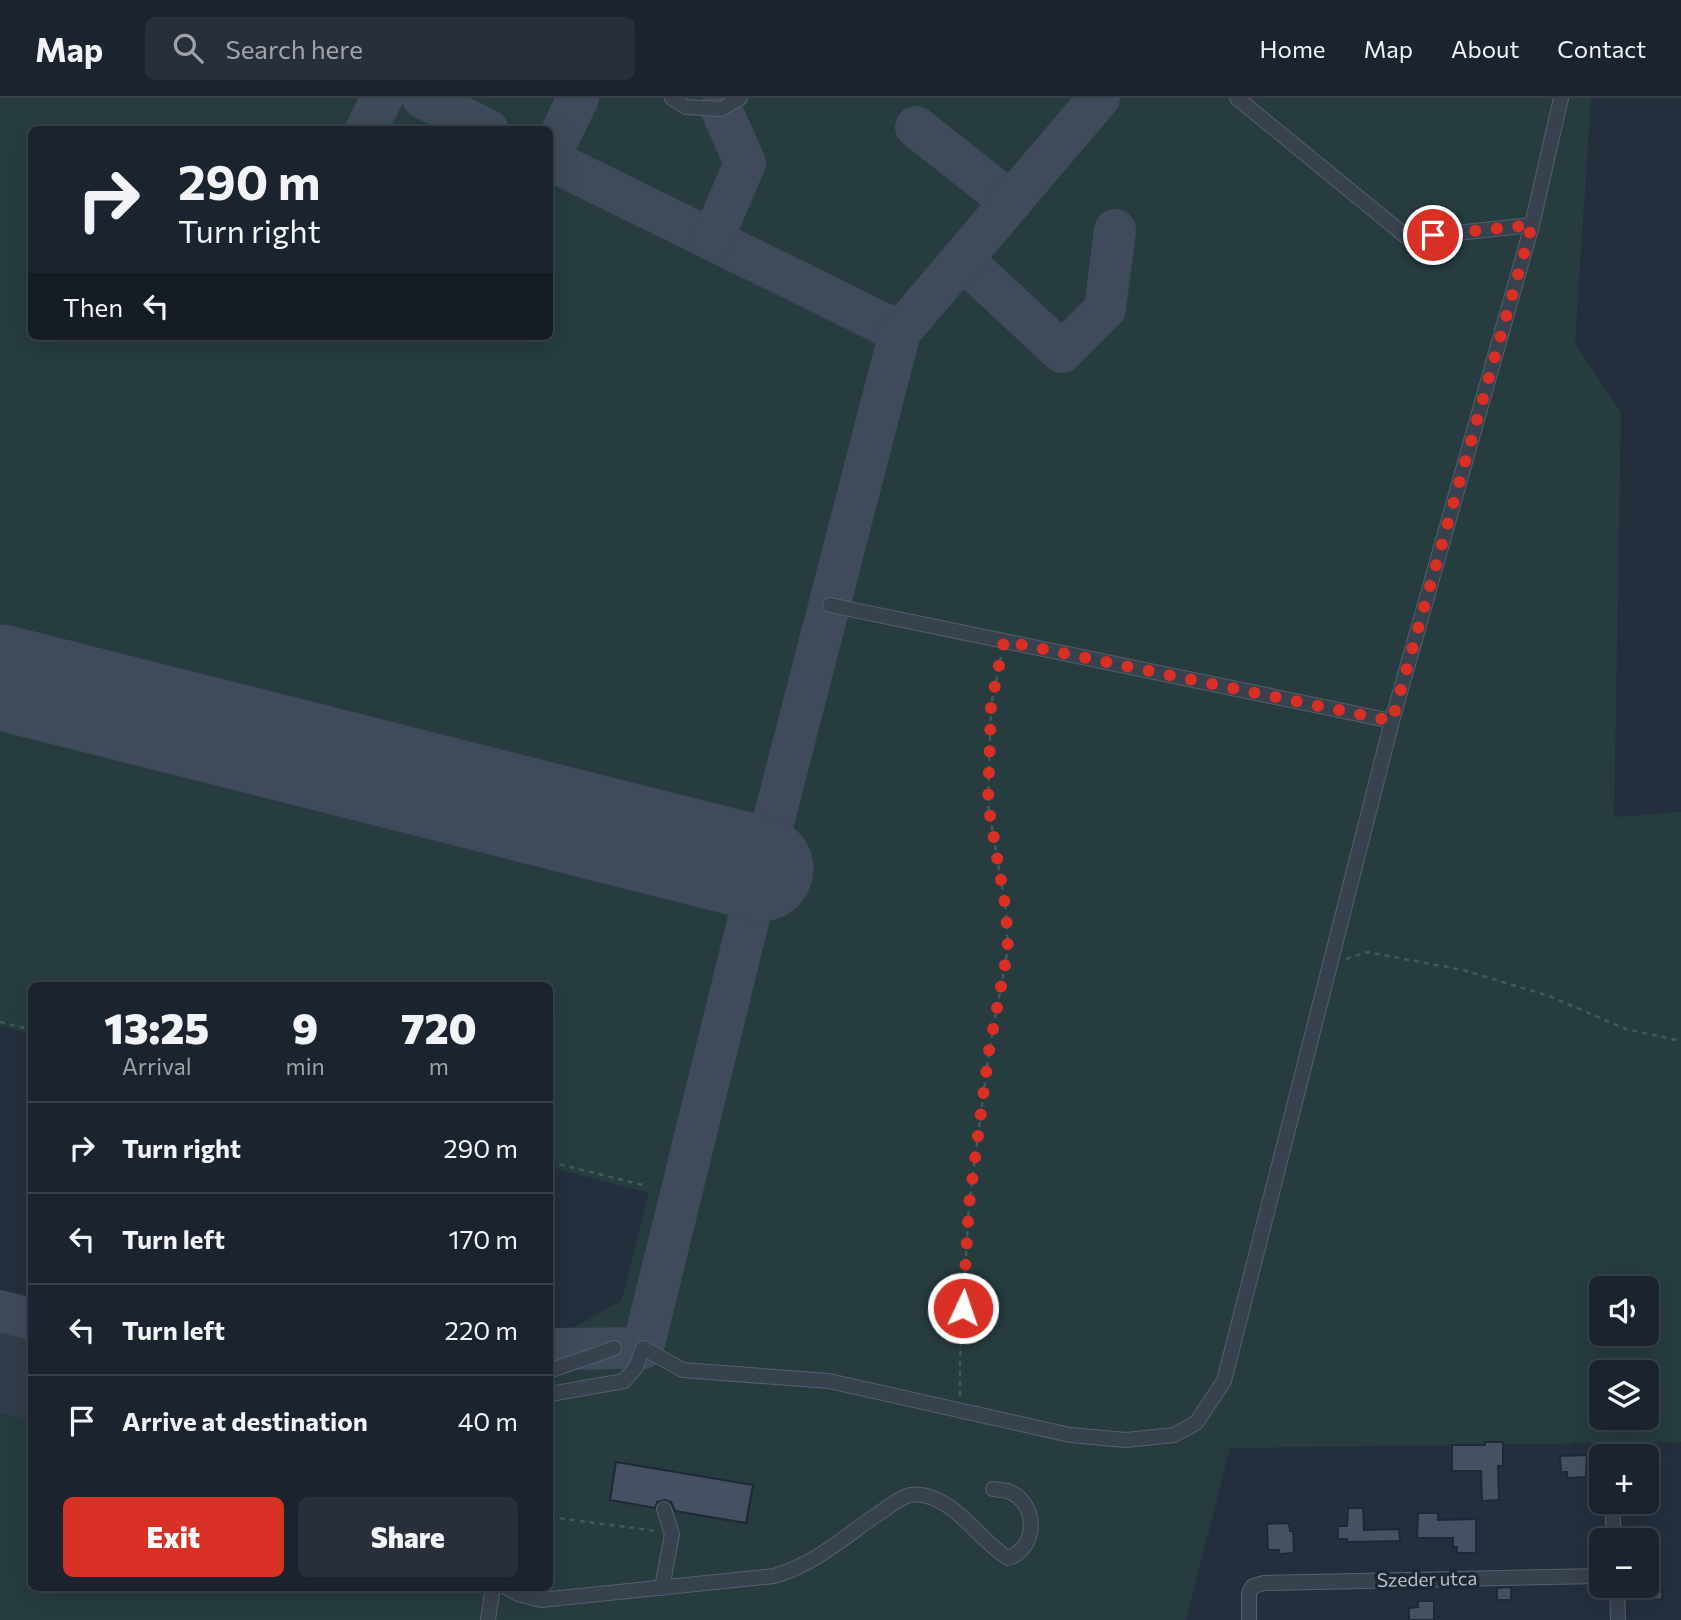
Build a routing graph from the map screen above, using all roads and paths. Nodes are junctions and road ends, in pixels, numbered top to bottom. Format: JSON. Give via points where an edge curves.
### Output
{"nodes":[{"id":1,"x":672,"y":98,"type":"edge"},
{"id":2,"x":740,"y":98,"type":"edge"},
{"id":3,"x":1237,"y":98,"type":"edge"},
{"id":4,"x":1561,"y":98,"type":"edge"},
{"id":5,"x":1532,"y":225,"type":"junction"},
{"id":6,"x":830,"y":605,"type":"dead end"},
{"id":7,"x":1004,"y":641,"type":"junction"},
{"id":8,"x":1392,"y":721,"type":"junction"},
{"id":9,"x":1330,"y":966,"type":"junction"},
{"id":10,"x":0,"y":1022,"type":"edge"},
{"id":11,"x":28,"y":1029,"type":"edge"},
{"id":12,"x":1681,"y":1041,"type":"edge"},
{"id":13,"x":553,"y":1163,"type":"edge"},
{"id":14,"x":647,"y":1186,"type":"dead end"},
{"id":15,"x":614,"y":1348,"type":"dead end"},
{"id":16,"x":553,"y":1370,"type":"edge"},
{"id":17,"x":553,"y":1393,"type":"edge"},
{"id":18,"x":961,"y":1410,"type":"junction"},
{"id":19,"x":993,"y":1489,"type":"dead end"},
{"id":20,"x":664,"y":1509,"type":"dead end"},
{"id":21,"x":553,"y":1517,"type":"edge"},
{"id":22,"x":672,"y":1534,"type":"junction"},
{"id":23,"x":1589,"y":1576,"type":"edge"},
{"id":24,"x":662,"y":1588,"type":"junction"},
{"id":25,"x":492,"y":1591,"type":"edge"},
{"id":26,"x":513,"y":1591,"type":"edge"},
{"id":27,"x":1617,"y":1598,"type":"edge"},
{"id":28,"x":488,"y":1620,"type":"edge"},
{"id":29,"x":1249,"y":1620,"type":"edge"},
{"id":30,"x":1618,"y":1620,"type":"edge"}],
"edges":[{"from":1,"to":2,"type":"street","via":[[686,107],[721,109]]},
{"from":3,"to":5,"type":"street","via":[[1408,238]]},
{"from":4,"to":5,"type":"street"},
{"from":5,"to":8,"type":"street"},
{"from":6,"to":7,"type":"street"},
{"from":7,"to":8,"type":"street"},
{"from":7,"to":18,"type":"path","via":[[991,705],[988,804],[1005,898],[1008,949],[969,1205]]},
{"from":8,"to":9,"type":"street"},
{"from":9,"to":12,"type":"path","via":[[1367,952],[1463,970],[1549,996],[1626,1028]]},
{"from":9,"to":18,"type":"street","via":[[1224,1381],[1196,1423],[1174,1435],[1126,1440],[1070,1435]]},
{"from":10,"to":11,"type":"path"},
{"from":13,"to":14,"type":"path"},
{"from":15,"to":16,"type":"street"},
{"from":17,"to":18,"type":"street","via":[[624,1381],[643,1348],[683,1370],[829,1381]]},
{"from":19,"to":24,"type":"street","via":[[1011,1492],[1030,1516],[1027,1546],[1008,1558],[952,1508],[918,1494],[892,1505],[793,1570]]},
{"from":20,"to":22,"type":"street"},
{"from":21,"to":22,"type":"path"},
{"from":22,"to":24,"type":"street"},
{"from":23,"to":29,"type":"street","name":"Szeder utca","via":[[1265,1583],[1253,1586],[1249,1594]]},
{"from":24,"to":26,"type":"street","via":[[541,1600]]},
{"from":25,"to":28,"type":"street"},
{"from":27,"to":30,"type":"street"}]}
